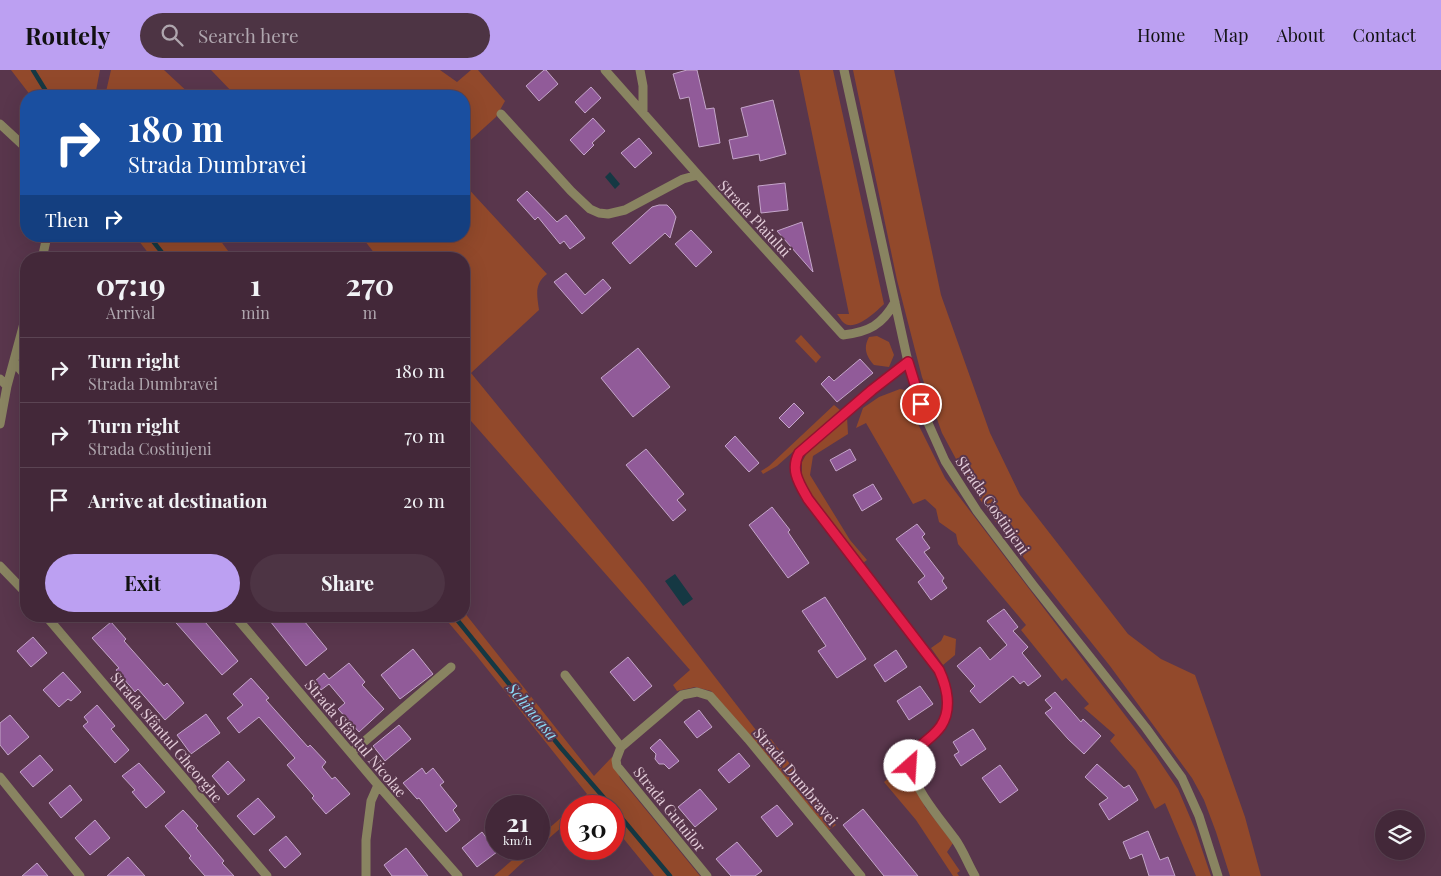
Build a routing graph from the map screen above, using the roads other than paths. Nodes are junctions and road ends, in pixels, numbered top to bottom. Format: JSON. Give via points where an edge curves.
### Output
{"nodes":[{"id":1,"x":605,"y":70,"type":"edge"},
{"id":2,"x":640,"y":70,"type":"edge"},
{"id":3,"x":844,"y":70,"type":"edge"},
{"id":4,"x":644,"y":113,"type":"junction"},
{"id":5,"x":501,"y":114,"type":"dead end"},
{"id":6,"x":0,"y":124,"type":"edge"},
{"id":7,"x":20,"y":142,"type":"edge"},
{"id":8,"x":698,"y":175,"type":"junction"},
{"id":9,"x":895,"y":302,"type":"junction"},
{"id":10,"x":20,"y":339,"type":"edge"},
{"id":11,"x":14,"y":362,"type":"junction"},
{"id":12,"x":908,"y":362,"type":"junction"},
{"id":13,"x":20,"y":369,"type":"edge"},
{"id":14,"x":0,"y":379,"type":"edge"},
{"id":15,"x":7,"y":386,"type":"junction"},
{"id":16,"x":0,"y":424,"type":"edge"},
{"id":17,"x":0,"y":566,"type":"edge"},
{"id":18,"x":20,"y":587,"type":"edge"},
{"id":19,"x":51,"y":622,"type":"edge"},
{"id":20,"x":240,"y":622,"type":"edge"},
{"id":21,"x":451,"y":667,"type":"dead end"},
{"id":22,"x":565,"y":675,"type":"dead end"},
{"id":23,"x":621,"y":747,"type":"junction"},
{"id":24,"x":351,"y":753,"type":"junction"},
{"id":25,"x":0,"y":778,"type":"edge"},
{"id":26,"x":378,"y":786,"type":"junction"},
{"id":27,"x":80,"y":876,"type":"edge"},
{"id":28,"x":267,"y":876,"type":"edge"},
{"id":29,"x":366,"y":876,"type":"edge"},
{"id":30,"x":458,"y":876,"type":"edge"},
{"id":31,"x":707,"y":876,"type":"edge"},
{"id":32,"x":861,"y":876,"type":"edge"},
{"id":33,"x":975,"y":876,"type":"edge"},
{"id":34,"x":1218,"y":876,"type":"edge"}],
"edges":[{"from":1,"to":4,"type":"street","name":"Strada Plaiului"},
{"from":2,"to":4,"type":"street"},
{"from":3,"to":9,"type":"street","name":"Strada Costiujeni"},
{"from":4,"to":8,"type":"street","name":"Strada Plaiului"},
{"from":5,"to":8,"type":"street","via":[[571,190],[590,209],[599,213],[624,210]]},
{"from":6,"to":7,"type":"street"},
{"from":8,"to":9,"type":"street","name":"Strada Plaiului","via":[[843,334],[865,332],[875,327]]},
{"from":9,"to":12,"type":"street","name":"Strada Costiujeni"},
{"from":10,"to":11,"type":"street"},
{"from":11,"to":13,"type":"street"},
{"from":11,"to":15,"type":"street"},
{"from":12,"to":33,"type":"street","via":[[799,453],[795,471],[808,499],[939,670],[947,695],[947,713],[940,727],[913,755],[910,766],[928,804],[956,840]]},
{"from":12,"to":34,"type":"street","name":"Strada Costiujeni","via":[[928,423],[960,486],[1182,778],[1199,816]]},
{"from":14,"to":15,"type":"street"},
{"from":15,"to":16,"type":"street"},
{"from":17,"to":18,"type":"street"},
{"from":19,"to":28,"type":"street","name":"Strada Sfântul Gheorghe"},
{"from":20,"to":24,"type":"street","name":"Strada Sfântul Nicolae"},
{"from":21,"to":24,"type":"street"},
{"from":22,"to":23,"type":"street"},
{"from":23,"to":31,"type":"street","name":"Strada Gutuilor","via":[[617,766]]},
{"from":23,"to":32,"type":"street","name":"Strada Dumbravei","via":[[682,695],[697,692],[710,696]]},
{"from":24,"to":26,"type":"street","name":"Strada Sfântul Nicolae"},
{"from":25,"to":27,"type":"street"},
{"from":26,"to":29,"type":"street","via":[[371,801]]},
{"from":26,"to":30,"type":"street","name":"Strada Sfântul Nicolae"}]}
